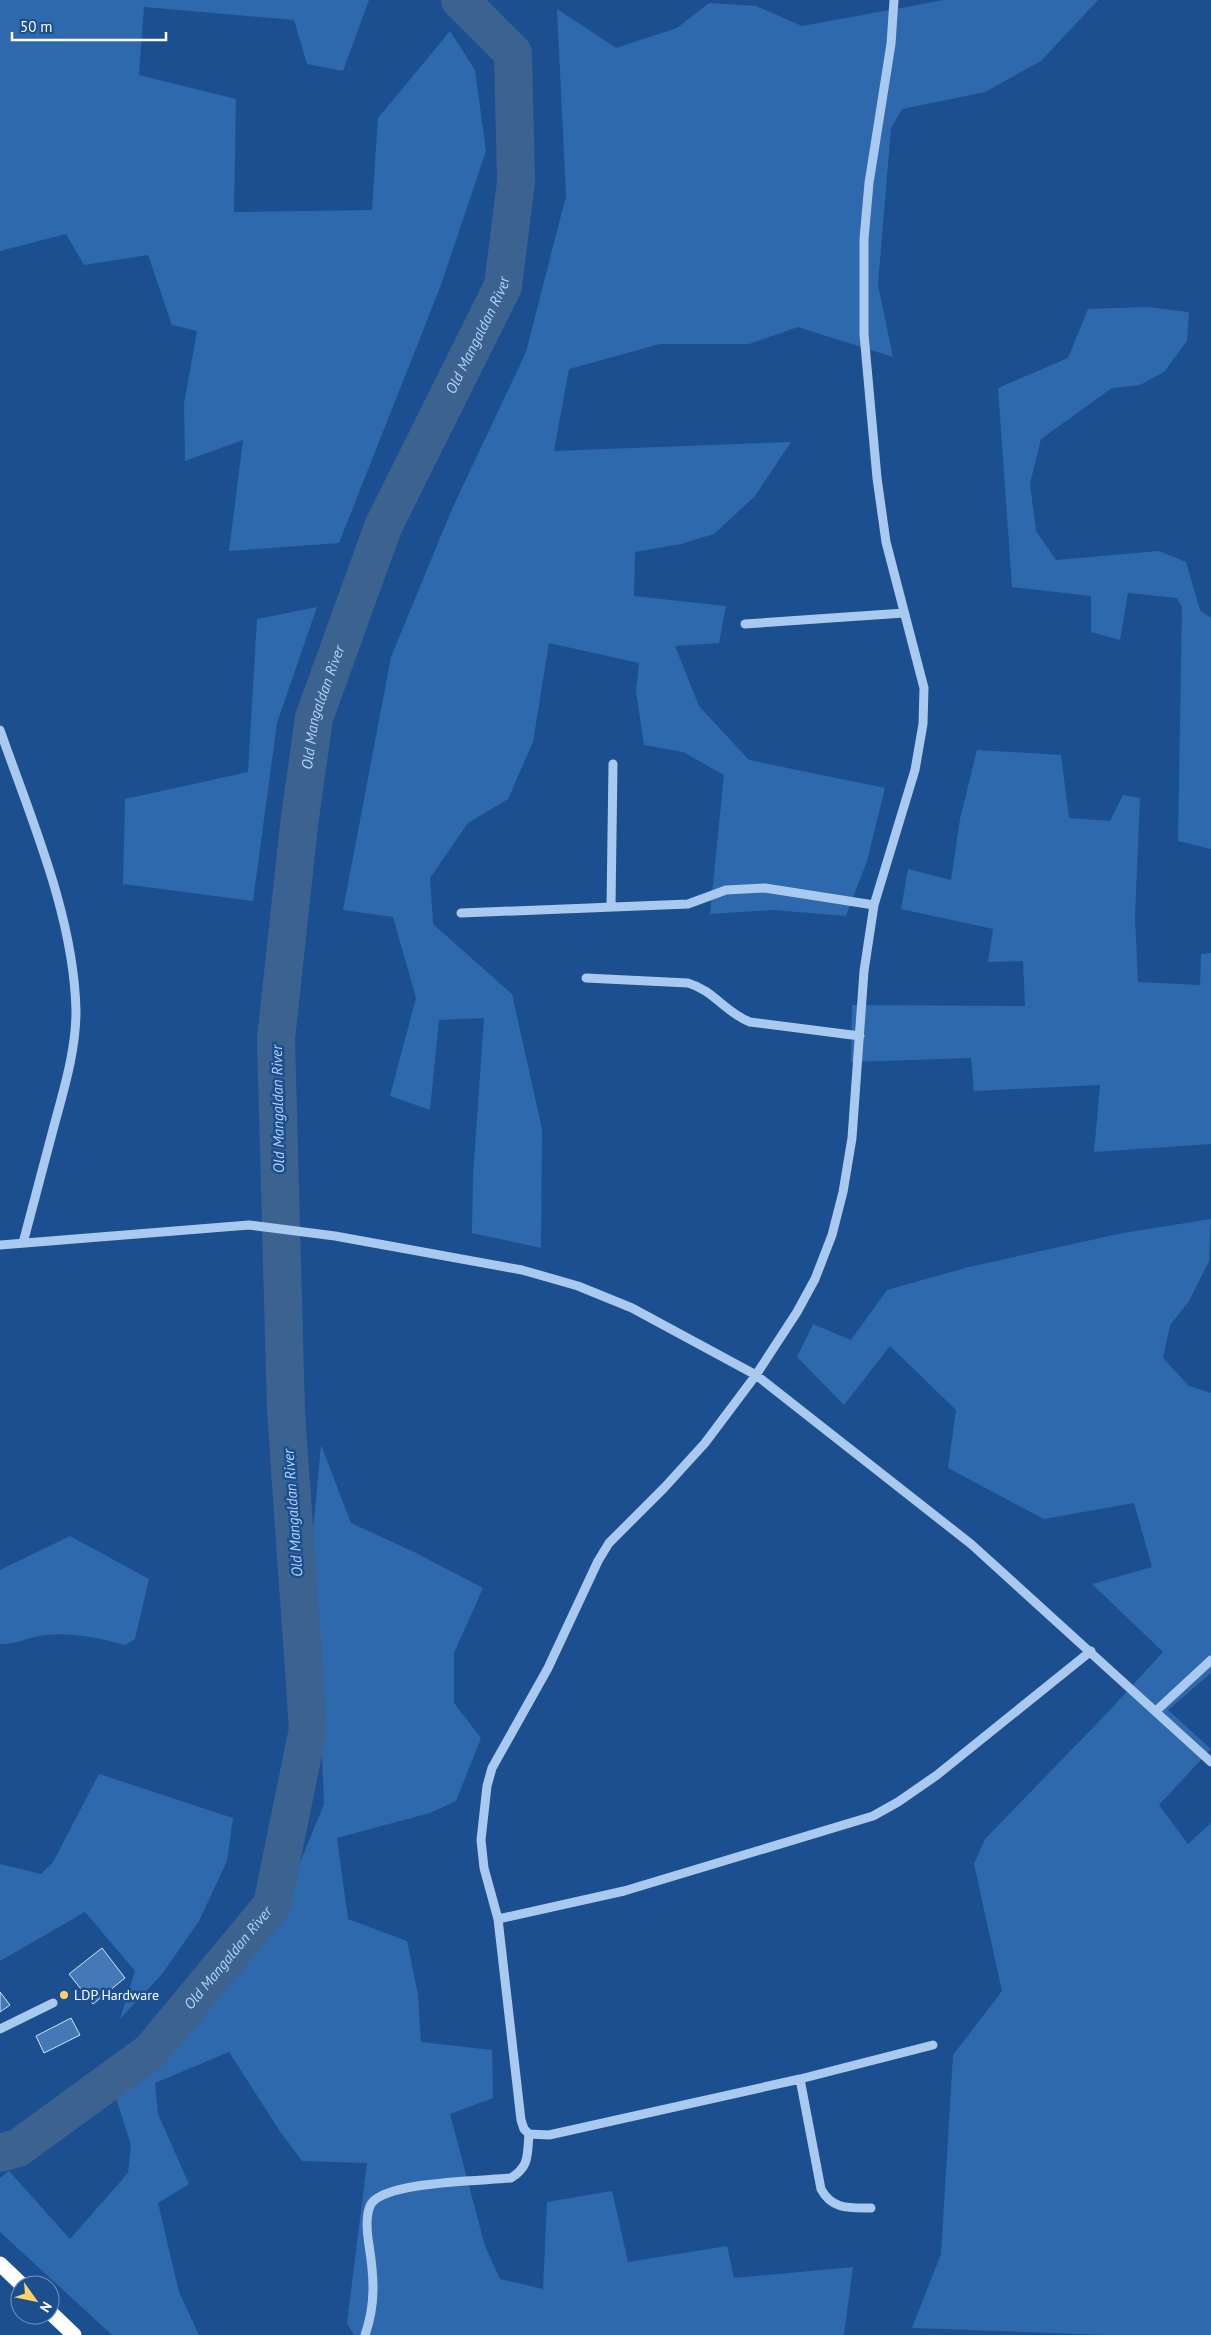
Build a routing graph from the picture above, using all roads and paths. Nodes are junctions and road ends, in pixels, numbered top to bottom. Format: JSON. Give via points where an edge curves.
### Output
{"nodes":[{"id":1,"x":894,"y":0,"type":"edge"},
{"id":2,"x":904,"y":613,"type":"junction"},
{"id":3,"x":746,"y":624,"type":"dead end"},
{"id":4,"x":0,"y":730,"type":"edge"},
{"id":5,"x":613,"y":764,"type":"dead end"},
{"id":6,"x":874,"y":905,"type":"junction"},
{"id":7,"x":611,"y":906,"type":"junction"},
{"id":8,"x":462,"y":913,"type":"dead end"},
{"id":9,"x":586,"y":978,"type":"dead end"},
{"id":10,"x":860,"y":1036,"type":"junction"},
{"id":11,"x":23,"y":1243,"type":"junction"},
{"id":12,"x":0,"y":1245,"type":"edge"},
{"id":13,"x":756,"y":1375,"type":"junction"},
{"id":14,"x":1090,"y":1651,"type":"junction"},
{"id":15,"x":1211,"y":1660,"type":"edge"},
{"id":16,"x":1157,"y":1710,"type":"junction"},
{"id":17,"x":1211,"y":1762,"type":"edge"},
{"id":18,"x":498,"y":1919,"type":"junction"},
{"id":19,"x":53,"y":2003,"type":"dead end"},
{"id":20,"x":0,"y":2029,"type":"edge"},
{"id":21,"x":934,"y":2045,"type":"dead end"},
{"id":22,"x":800,"y":2078,"type":"junction"},
{"id":23,"x":529,"y":2134,"type":"junction"},
{"id":24,"x":871,"y":2208,"type":"dead end"},
{"id":25,"x":1,"y":2265,"type":"edge"},
{"id":26,"x":12,"y":2275,"type":"edge"},
{"id":27,"x":60,"y":2322,"type":"edge"},
{"id":28,"x":74,"y":2335,"type":"edge"},
{"id":29,"x":366,"y":2335,"type":"edge"}],
"edges":[{"from":1,"to":2,"type":"street","via":[[891,44],[869,183],[864,239],[864,334],[886,542]]},
{"from":2,"to":3,"type":"street"},
{"from":2,"to":6,"type":"street","via":[[924,688],[923,724],[915,770]]},
{"from":4,"to":11,"type":"street","via":[[55,890],[73,967],[76,1012],[66,1084]]},
{"from":5,"to":7,"type":"street"},
{"from":6,"to":7,"type":"street","via":[[748,887],[726,890],[688,904]]},
{"from":6,"to":10,"type":"street","via":[[864,971]]},
{"from":7,"to":8,"type":"street"},
{"from":9,"to":10,"type":"street","via":[[688,983],[700,987],[738,1018],[750,1022]]},
{"from":10,"to":13,"type":"street","via":[[852,1138],[832,1235],[815,1279]]},
{"from":11,"to":12,"type":"street"},
{"from":11,"to":13,"type":"street","via":[[249,1225],[336,1236],[522,1270],[578,1286],[632,1308]]},
{"from":13,"to":14,"type":"street","via":[[971,1544]]},
{"from":13,"to":18,"type":"street","via":[[685,1466],[609,1543],[548,1668],[492,1768],[481,1840],[484,1868]]},
{"from":14,"to":16,"type":"street"},
{"from":14,"to":18,"type":"street","via":[[936,1775],[873,1816],[624,1891]]},
{"from":15,"to":16,"type":"street"},
{"from":16,"to":17,"type":"street"},
{"from":18,"to":23,"type":"street","via":[[521,2120]]},
{"from":19,"to":20,"type":"street"},
{"from":21,"to":22,"type":"street"},
{"from":22,"to":23,"type":"street","via":[[549,2135]]},
{"from":22,"to":24,"type":"street","via":[[821,2189],[826,2199],[845,2208]]},
{"from":23,"to":29,"type":"street","via":[[527,2161],[511,2178],[404,2187],[384,2193],[371,2204],[368,2236],[374,2290]]},
{"from":25,"to":26,"type":"highway"},
{"from":27,"to":28,"type":"highway"}]}
